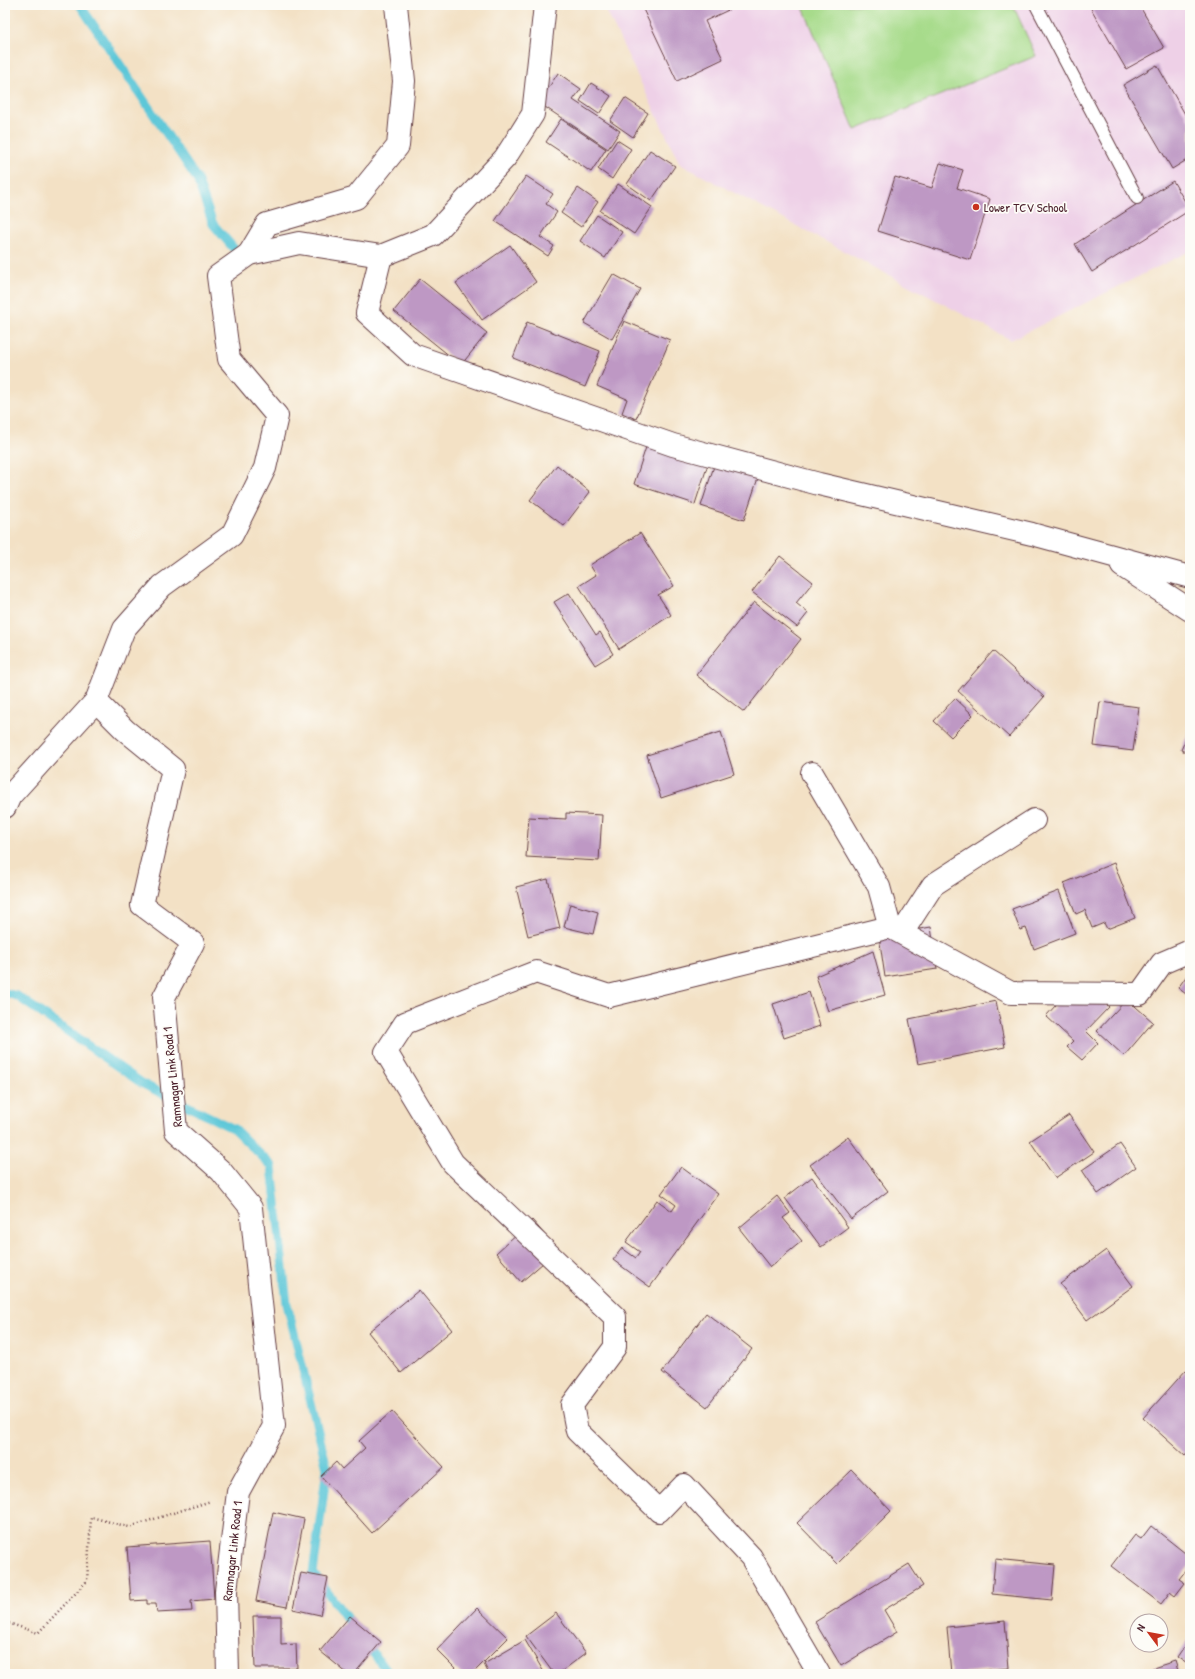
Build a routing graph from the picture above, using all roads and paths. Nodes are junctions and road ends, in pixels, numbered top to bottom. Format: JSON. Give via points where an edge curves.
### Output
{"nodes":[{"id":1,"x":396,"y":5,"type":"edge"},
{"id":2,"x":545,"y":5,"type":"edge"},
{"id":3,"x":1036,"y":5,"type":"edge"},
{"id":4,"x":1137,"y":198,"type":"dead end"},
{"id":5,"x":248,"y":254,"type":"junction"},
{"id":6,"x":381,"y":256,"type":"junction"},
{"id":7,"x":1101,"y":553,"type":"junction"},
{"id":8,"x":1190,"y":577,"type":"edge"},
{"id":9,"x":1190,"y":610,"type":"edge"},
{"id":10,"x":96,"y":701,"type":"junction"},
{"id":11,"x":812,"y":773,"type":"dead end"},
{"id":12,"x":5,"y":807,"type":"edge"},
{"id":13,"x":1034,"y":820,"type":"dead end"},
{"id":14,"x":896,"y":930,"type":"junction"},
{"id":15,"x":1190,"y":951,"type":"edge"},
{"id":16,"x":238,"y":1492,"type":"junction"},
{"id":17,"x":5,"y":1622,"type":"edge"},
{"id":18,"x":228,"y":1674,"type":"edge"},
{"id":19,"x":819,"y":1674,"type":"edge"}],
"edges":[{"from":1,"to":5,"type":"street","via":[[404,81],[398,146],[356,198],[267,224]]},
{"from":2,"to":6,"type":"street","via":[[533,114],[505,158],[433,235]]},
{"from":3,"to":4,"type":"lane"},
{"from":5,"to":6,"type":"street","via":[[299,243]]},
{"from":5,"to":10,"type":"street","via":[[218,276],[229,359],[277,416],[265,468],[232,535],[162,586],[124,629]]},
{"from":6,"to":7,"type":"street","via":[[367,313],[413,355],[673,445],[819,484],[1032,534]]},
{"from":7,"to":8,"type":"street"},
{"from":7,"to":9,"type":"street"},
{"from":10,"to":12,"type":"street","via":[[10,796]]},
{"from":10,"to":16,"type":"street","name":"Ramnagar Link Road 1","via":[[125,730],[173,769],[142,905],[193,943],[164,997],[176,1131],[221,1171],[251,1208],[274,1426]]},
{"from":11,"to":14,"type":"street","via":[[879,886]]},
{"from":13,"to":14,"type":"street","via":[[933,885]]},
{"from":14,"to":15,"type":"street","via":[[1011,993],[1140,994],[1162,963]]},
{"from":14,"to":19,"type":"street","via":[[610,996],[536,972],[405,1023],[386,1052],[453,1162],[615,1317],[615,1346],[572,1405],[577,1431],[659,1511],[684,1485],[751,1557]]},
{"from":16,"to":17,"type":"path","via":[[129,1526],[91,1517],[87,1581],[38,1633]]},
{"from":16,"to":18,"type":"street","name":"Ramnagar Link Road 1","via":[[226,1591]]}]}
